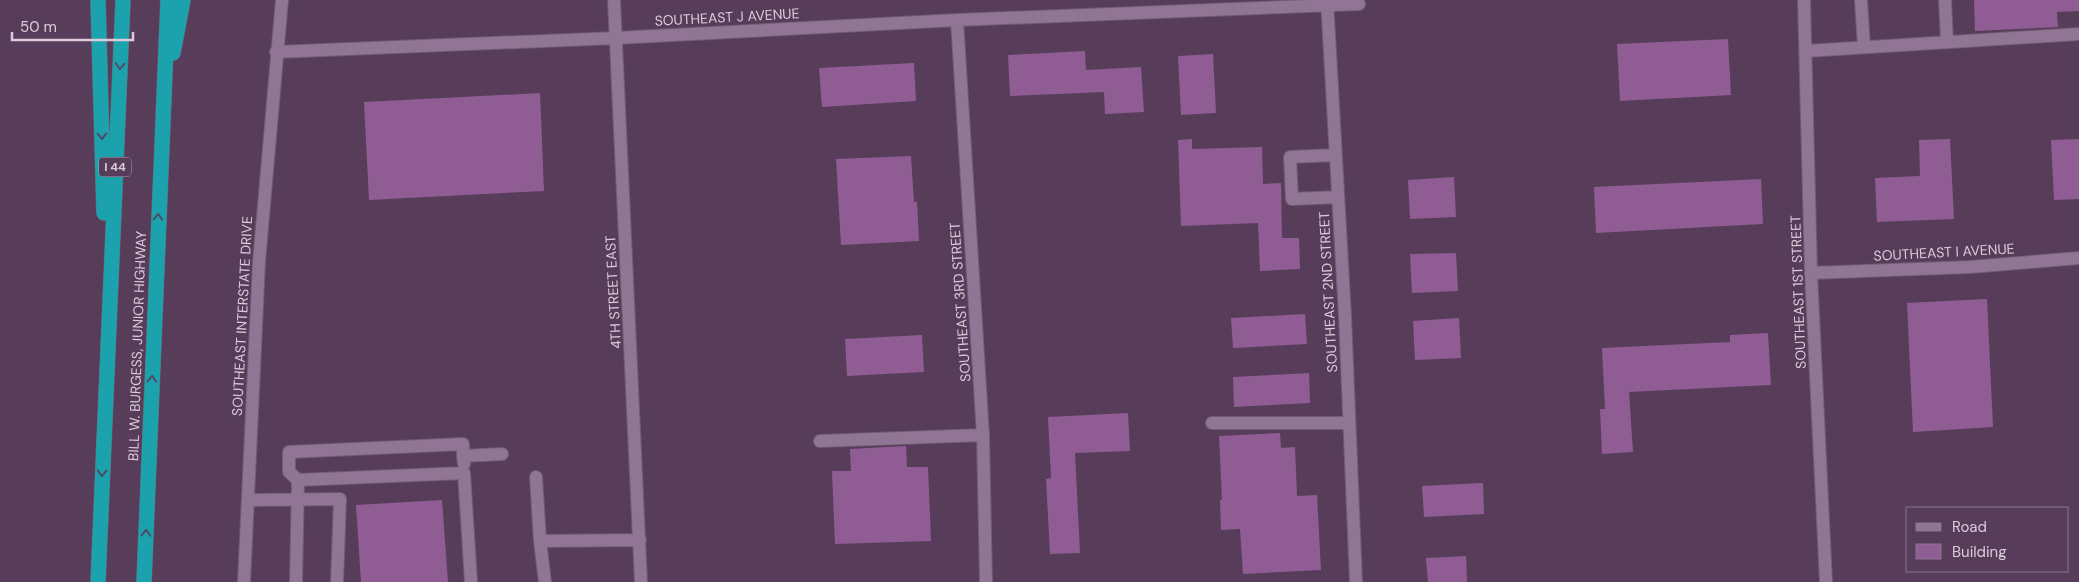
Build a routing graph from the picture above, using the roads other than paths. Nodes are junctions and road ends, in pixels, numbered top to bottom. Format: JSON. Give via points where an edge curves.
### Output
{"nodes":[{"id":1,"x":98,"y":0,"type":"edge"},
{"id":2,"x":123,"y":0,"type":"edge"},
{"id":3,"x":168,"y":0,"type":"edge"},
{"id":4,"x":183,"y":0,"type":"edge"},
{"id":5,"x":282,"y":0,"type":"edge"},
{"id":6,"x":614,"y":0,"type":"edge"},
{"id":7,"x":1804,"y":0,"type":"edge"},
{"id":8,"x":1861,"y":0,"type":"edge"},
{"id":9,"x":1945,"y":0,"type":"edge"},
{"id":10,"x":1327,"y":3,"type":"edge"},
{"id":11,"x":1359,"y":4,"type":"dead end"},
{"id":12,"x":957,"y":20,"type":"junction"},
{"id":13,"x":2079,"y":34,"type":"edge"},
{"id":14,"x":616,"y":38,"type":"junction"},
{"id":15,"x":1948,"y":42,"type":"junction"},
{"id":16,"x":1864,"y":47,"type":"junction"},
{"id":17,"x":1806,"y":51,"type":"junction"},
{"id":18,"x":276,"y":52,"type":"junction"},
{"id":19,"x":162,"y":111,"type":"junction"},
{"id":20,"x":1336,"y":155,"type":"junction"},
{"id":21,"x":1338,"y":197,"type":"junction"},
{"id":22,"x":2079,"y":258,"type":"edge"},
{"id":23,"x":1811,"y":273,"type":"junction"},
{"id":24,"x":107,"y":334,"type":"junction"},
{"id":25,"x":1212,"y":423,"type":"dead end"},
{"id":26,"x":1349,"y":423,"type":"junction"},
{"id":27,"x":983,"y":435,"type":"junction"},
{"id":28,"x":820,"y":441,"type":"dead end"},
{"id":29,"x":502,"y":454,"type":"dead end"},
{"id":30,"x":463,"y":456,"type":"junction"},
{"id":31,"x":464,"y":472,"type":"junction"},
{"id":32,"x":536,"y":477,"type":"dead end"},
{"id":33,"x":298,"y":480,"type":"junction"},
{"id":34,"x":298,"y":499,"type":"junction"},
{"id":35,"x":248,"y":500,"type":"junction"},
{"id":36,"x":540,"y":540,"type":"junction"},
{"id":37,"x":640,"y":540,"type":"junction"},
{"id":38,"x":98,"y":582,"type":"edge"},
{"id":39,"x":144,"y":582,"type":"edge"},
{"id":40,"x":244,"y":582,"type":"edge"},
{"id":41,"x":296,"y":582,"type":"edge"},
{"id":42,"x":337,"y":582,"type":"edge"},
{"id":43,"x":471,"y":582,"type":"edge"},
{"id":44,"x":545,"y":582,"type":"edge"},
{"id":45,"x":641,"y":582,"type":"edge"},
{"id":46,"x":986,"y":582,"type":"edge"},
{"id":47,"x":1356,"y":582,"type":"edge"},
{"id":48,"x":1826,"y":582,"type":"edge"}],
"edges":[{"from":1,"to":24,"type":"highway","one_way":true},
{"from":2,"to":24,"type":"highway","number":"I 44","one_way":true},
{"from":3,"to":19,"type":"highway"},
{"from":4,"to":19,"type":"highway"},
{"from":5,"to":18,"type":"street","name":"SOUTHEAST INTERSTATE DRIVE"},
{"from":6,"to":14,"type":"street","name":"4TH STREET EAST"},
{"from":7,"to":17,"type":"street","name":"SOUTHEAST 1ST STREET"},
{"from":8,"to":16,"type":"street"},
{"from":9,"to":15,"type":"street"},
{"from":10,"to":11,"type":"street","name":"SOUTHEAST J AVENUE"},
{"from":10,"to":12,"type":"street","name":"SOUTHEAST J AVENUE"},
{"from":10,"to":20,"type":"street","name":"SOUTHEAST 2ND STREET"},
{"from":12,"to":14,"type":"street","name":"SOUTHEAST J AVENUE"},
{"from":12,"to":27,"type":"street","name":"SOUTHEAST 3RD STREET"},
{"from":13,"to":15,"type":"street"},
{"from":14,"to":18,"type":"street","name":"SOUTHEAST J AVENUE"},
{"from":14,"to":37,"type":"street","name":"4TH STREET EAST"},
{"from":15,"to":16,"type":"street"},
{"from":16,"to":17,"type":"street"},
{"from":17,"to":23,"type":"street","name":"SOUTHEAST 1ST STREET"},
{"from":18,"to":35,"type":"street","name":"SOUTHEAST INTERSTATE DRIVE","via":[[259,262]]},
{"from":39,"to":19,"type":"highway","name":"BILL W. BURGESS, JUNIOR HIGHWAY","one_way":true},
{"from":20,"to":21,"type":"street","name":"SOUTHEAST 2ND STREET"},
{"from":20,"to":21,"type":"street","via":[[1290,157],[1291,182],[1292,199]]},
{"from":21,"to":26,"type":"street","name":"SOUTHEAST 2ND STREET"},
{"from":22,"to":23,"type":"street","name":"SOUTHEAST I AVENUE","via":[[1970,267]]},
{"from":23,"to":48,"type":"street","name":"SOUTHEAST 1ST STREET"},
{"from":24,"to":38,"type":"highway","number":"I 44","one_way":true},
{"from":25,"to":26,"type":"street"},
{"from":26,"to":47,"type":"street","name":"SOUTHEAST 2ND STREET"},
{"from":27,"to":28,"type":"street"},
{"from":27,"to":46,"type":"street","name":"SOUTHEAST 3RD STREET"},
{"from":29,"to":30,"type":"street"},
{"from":30,"to":31,"type":"street"},
{"from":30,"to":33,"type":"street","via":[[463,444],[288,452],[288,472]]},
{"from":31,"to":33,"type":"street"},
{"from":31,"to":43,"type":"street"},
{"from":32,"to":36,"type":"street"},
{"from":33,"to":34,"type":"street"},
{"from":34,"to":35,"type":"street"},
{"from":34,"to":41,"type":"street"},
{"from":34,"to":42,"type":"street","via":[[340,499]]},
{"from":35,"to":40,"type":"street","name":"SOUTHEAST INTERSTATE DRIVE"},
{"from":36,"to":37,"type":"street"},
{"from":36,"to":44,"type":"street"},
{"from":37,"to":45,"type":"street","name":"4TH STREET EAST"}]}
